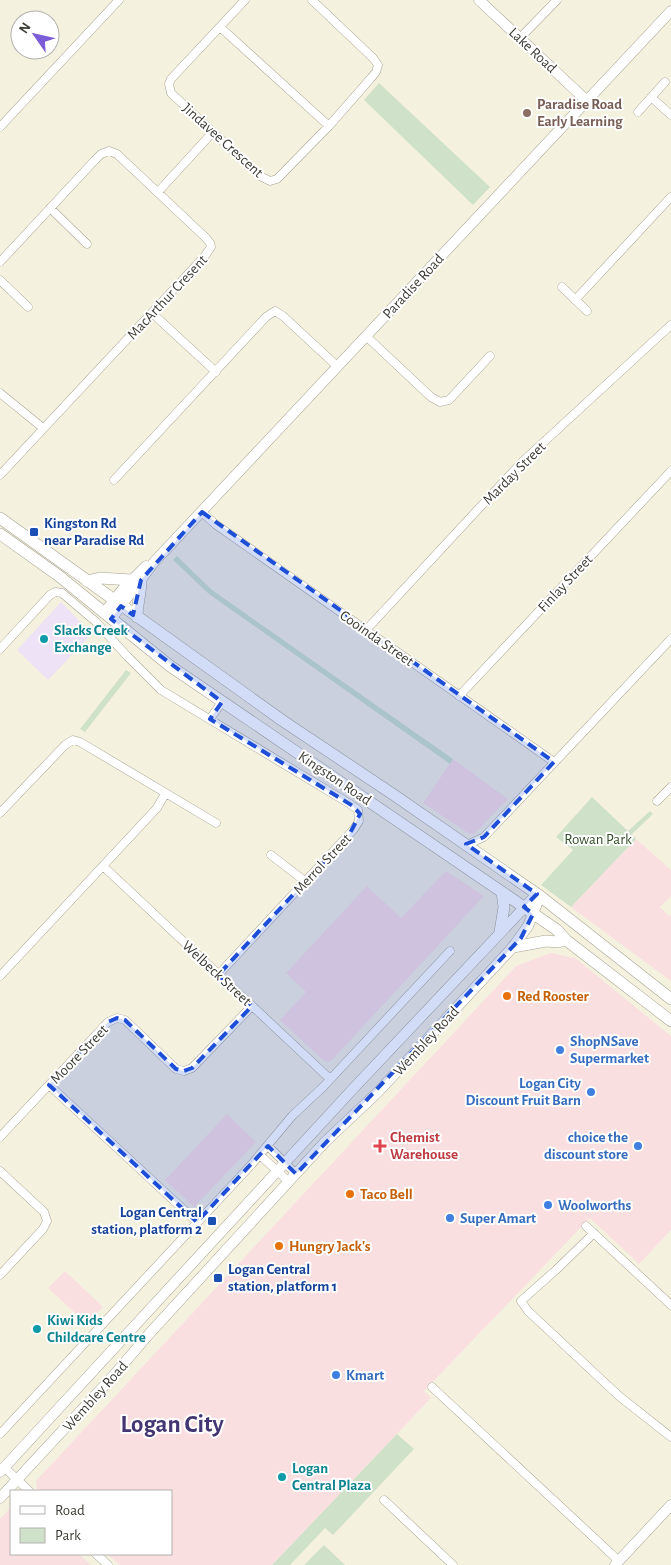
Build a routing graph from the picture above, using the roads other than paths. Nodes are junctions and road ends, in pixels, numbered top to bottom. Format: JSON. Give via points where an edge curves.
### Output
{"nodes":[{"id":1,"x":119,"y":0,"type":"edge"},
{"id":2,"x":245,"y":0,"type":"edge"},
{"id":3,"x":312,"y":0,"type":"edge"},
{"id":4,"x":479,"y":0,"type":"edge"},
{"id":5,"x":557,"y":0,"type":"edge"},
{"id":6,"x":671,"y":11,"type":"edge"},
{"id":7,"x":220,"y":27,"type":"junction"},
{"id":8,"x":520,"y":38,"type":"junction"},
{"id":9,"x":665,"y":82,"type":"dead end"},
{"id":10,"x":651,"y":97,"type":"junction"},
{"id":11,"x":587,"y":101,"type":"junction"},
{"id":12,"x":638,"y":112,"type":"dead end"},
{"id":13,"x":671,"y":116,"type":"edge"},
{"id":14,"x":329,"y":126,"type":"junction"},
{"id":15,"x":0,"y":127,"type":"edge"},
{"id":16,"x":213,"y":132,"type":"junction"},
{"id":17,"x":158,"y":192,"type":"junction"},
{"id":18,"x":671,"y":197,"type":"edge"},
{"id":19,"x":50,"y":208,"type":"junction"},
{"id":20,"x":87,"y":244,"type":"dead end"},
{"id":21,"x":0,"y":262,"type":"edge"},
{"id":22,"x":0,"y":280,"type":"edge"},
{"id":23,"x":562,"y":287,"type":"dead end"},
{"id":24,"x":575,"y":300,"type":"junction"},
{"id":25,"x":28,"y":307,"type":"dead end"},
{"id":26,"x":587,"y":311,"type":"dead end"},
{"id":27,"x":152,"y":313,"type":"junction"},
{"id":28,"x":671,"y":326,"type":"edge"},
{"id":29,"x":366,"y":336,"type":"junction"},
{"id":30,"x":490,"y":356,"type":"dead end"},
{"id":31,"x":338,"y":367,"type":"junction"},
{"id":32,"x":216,"y":372,"type":"junction"},
{"id":33,"x":0,"y":393,"type":"edge"},
{"id":34,"x":43,"y":428,"type":"junction"},
{"id":35,"x":671,"y":470,"type":"edge"},
{"id":36,"x":0,"y":476,"type":"edge"},
{"id":37,"x":114,"y":480,"type":"dead end"},
{"id":38,"x":202,"y":512,"type":"junction"},
{"id":39,"x":0,"y":518,"type":"edge"},
{"id":40,"x":0,"y":534,"type":"edge"},
{"id":41,"x":136,"y":580,"type":"junction"},
{"id":42,"x":87,"y":581,"type":"junction"},
{"id":43,"x":117,"y":603,"type":"junction"},
{"id":44,"x":107,"y":616,"type":"junction"},
{"id":45,"x":137,"y":617,"type":"junction"},
{"id":46,"x":366,"y":630,"type":"junction"},
{"id":47,"x":671,"y":639,"type":"edge"},
{"id":48,"x":0,"y":649,"type":"edge"},
{"id":49,"x":459,"y":696,"type":"junction"},
{"id":50,"x":222,"y":702,"type":"junction"},
{"id":51,"x":210,"y":719,"type":"junction"},
{"id":52,"x":554,"y":762,"type":"junction"},
{"id":53,"x":671,"y":787,"type":"edge"},
{"id":54,"x":165,"y":794,"type":"junction"},
{"id":55,"x":657,"y":801,"type":"dead end"},
{"id":56,"x":0,"y":813,"type":"edge"},
{"id":57,"x":216,"y":823,"type":"dead end"},
{"id":58,"x":484,"y":836,"type":"junction"},
{"id":59,"x":467,"y":845,"type":"junction"},
{"id":60,"x":479,"y":854,"type":"junction"},
{"id":61,"x":270,"y":855,"type":"dead end"},
{"id":62,"x":103,"y":866,"type":"junction"},
{"id":63,"x":306,"y":882,"type":"junction"},
{"id":64,"x":502,"y":892,"type":"junction"},
{"id":65,"x":539,"y":895,"type":"junction"},
{"id":66,"x":529,"y":910,"type":"junction"},
{"id":67,"x":500,"y":932,"type":"junction"},
{"id":68,"x":566,"y":940,"type":"junction"},
{"id":69,"x":513,"y":947,"type":"junction"},
{"id":70,"x":450,"y":951,"type":"dead end"},
{"id":71,"x":218,"y":975,"type":"junction"},
{"id":72,"x":0,"y":976,"type":"edge"},
{"id":73,"x":671,"y":999,"type":"edge"},
{"id":74,"x":252,"y":1006,"type":"junction"},
{"id":75,"x":671,"y":1021,"type":"edge"},
{"id":76,"x":330,"y":1079,"type":"junction"},
{"id":77,"x":49,"y":1085,"type":"junction"},
{"id":78,"x":0,"y":1137,"type":"edge"},
{"id":79,"x":268,"y":1146,"type":"junction"},
{"id":80,"x":260,"y":1155,"type":"junction"},
{"id":81,"x":282,"y":1167,"type":"junction"},
{"id":82,"x":0,"y":1171,"type":"edge"},
{"id":83,"x":293,"y":1178,"type":"junction"},
{"id":84,"x":197,"y":1222,"type":"junction"},
{"id":85,"x":586,"y":1226,"type":"dead end"},
{"id":86,"x":594,"y":1233,"type":"junction"},
{"id":87,"x":0,"y":1275,"type":"edge"},
{"id":88,"x":671,"y":1305,"type":"edge"},
{"id":89,"x":432,"y":1387,"type":"dead end"},
{"id":90,"x":0,"y":1434,"type":"edge"},
{"id":91,"x":671,"y":1437,"type":"edge"},
{"id":92,"x":2,"y":1470,"type":"edge"},
{"id":93,"x":17,"y":1480,"type":"junction"},
{"id":94,"x":28,"y":1490,"type":"edge"},
{"id":95,"x":0,"y":1498,"type":"edge"},
{"id":96,"x":384,"y":1500,"type":"dead end"},
{"id":97,"x":671,"y":1505,"type":"edge"},
{"id":98,"x":97,"y":1555,"type":"edge"},
{"id":99,"x":617,"y":1563,"type":"edge"},
{"id":100,"x":108,"y":1565,"type":"edge"},
{"id":101,"x":453,"y":1565,"type":"edge"}],
"edges":[{"from":1,"to":15,"type":"street"},
{"from":2,"to":7,"type":"street","name":"Jindavee Crescent"},
{"from":3,"to":14,"type":"street","name":"Jindavee Crescent","via":[[378,65],[372,78]]},
{"from":4,"to":8,"type":"main road","name":"Lake Road"},
{"from":5,"to":8,"type":"street"},
{"from":6,"to":11,"type":"main road","name":"Paradise Road"},
{"from":7,"to":14,"type":"street"},
{"from":7,"to":16,"type":"street","name":"Jindavee Crescent","via":[[169,84],[171,93]]},
{"from":8,"to":11,"type":"main road","name":"Lake Road"},
{"from":9,"to":10,"type":"street"},
{"from":10,"to":12,"type":"street"},
{"from":10,"to":13,"type":"street"},
{"from":11,"to":29,"type":"main road","name":"Paradise Road"},
{"from":14,"to":16,"type":"street","name":"Jindavee Crescent","via":[[277,179],[270,181],[260,176]]},
{"from":16,"to":17,"type":"street"},
{"from":17,"to":19,"type":"street","name":"MacArthur Cresent","via":[[109,151],[101,154]]},
{"from":17,"to":27,"type":"street","name":"MacArthur Cresent","via":[[206,238],[211,247]]},
{"from":18,"to":24,"type":"street"},
{"from":19,"to":20,"type":"street"},
{"from":19,"to":21,"type":"street","name":"MacArthur Cresent"},
{"from":22,"to":25,"type":"street"},
{"from":23,"to":24,"type":"street"},
{"from":24,"to":26,"type":"street"},
{"from":27,"to":32,"type":"street"},
{"from":27,"to":34,"type":"street","name":"MacArthur Cresent"},
{"from":28,"to":46,"type":"street","name":"Marday Street","via":[[521,463]]},
{"from":29,"to":30,"type":"street","via":[[440,402],[449,400]]},
{"from":29,"to":31,"type":"main road","name":"Paradise Road"},
{"from":31,"to":32,"type":"street","via":[[275,311]]},
{"from":31,"to":38,"type":"main road","name":"Paradise Road"},
{"from":32,"to":37,"type":"street"},
{"from":33,"to":34,"type":"street"},
{"from":34,"to":36,"type":"street","name":"MacArthur Cresent"},
{"from":35,"to":49,"type":"street","name":"Finlay Street"},
{"from":38,"to":41,"type":"main road","name":"Paradise Road"},
{"from":38,"to":46,"type":"street","name":"Cooinda Street"},
{"from":39,"to":42,"type":"main road","name":"Kingston Road"},
{"from":40,"to":44,"type":"main road","name":"Kingston Road","via":[[59,576]]},
{"from":41,"to":42,"type":"main road","via":[[100,578]]},
{"from":41,"to":43,"type":"main road","name":"Paradise Road"},
{"from":41,"to":45,"type":"main road","via":[[141,590]]},
{"from":42,"to":43,"type":"main road","name":"Kingston Road"},
{"from":43,"to":44,"type":"main road","name":"Paradise Road"},
{"from":43,"to":45,"type":"main road","name":"Kingston Road"},
{"from":44,"to":50,"type":"main road","name":"Kingston Road","via":[[158,658]]},
{"from":45,"to":59,"type":"main road","name":"Kingston Road","via":[[310,740]]},
{"from":46,"to":49,"type":"street","name":"Cooinda Street"},
{"from":47,"to":52,"type":"street"},
{"from":48,"to":51,"type":"street","name":"Merrol Street","via":[[56,592],[86,612],[156,686]]},
{"from":49,"to":52,"type":"street","name":"Cooinda Street"},
{"from":50,"to":51,"type":"street"},
{"from":50,"to":64,"type":"main road","name":"Kingston Road"},
{"from":51,"to":63,"type":"street","name":"Merrol Street","via":[[359,812],[354,829]]},
{"from":52,"to":58,"type":"street"},
{"from":53,"to":55,"type":"street"},
{"from":54,"to":56,"type":"street","via":[[73,740],[64,745]]},
{"from":54,"to":57,"type":"street"},
{"from":54,"to":62,"type":"street","via":[[157,808]]},
{"from":58,"to":59,"type":"street"},
{"from":58,"to":60,"type":"street"},
{"from":59,"to":60,"type":"main road","name":"Kingston Road"},
{"from":60,"to":65,"type":"main road","name":"Kingston Road"},
{"from":61,"to":63,"type":"street"},
{"from":62,"to":71,"type":"street","name":"Welbeck Street"},
{"from":62,"to":72,"type":"street"},
{"from":63,"to":71,"type":"street","name":"Merrol Street"},
{"from":64,"to":66,"type":"main road","name":"Kingston Road"},
{"from":64,"to":67,"type":"main road","via":[[504,907]]},
{"from":65,"to":66,"type":"main road","name":"Wembley Road"},
{"from":65,"to":73,"type":"main road","name":"Kingston Road"},
{"from":66,"to":67,"type":"main road","name":"Wembley Road"},
{"from":66,"to":68,"type":"main road","name":"Kingston Road"},
{"from":66,"to":69,"type":"main road","name":"Wembley Road","via":[[525,932]]},
{"from":67,"to":81,"type":"main road","name":"Wembley Road"},
{"from":68,"to":69,"type":"main road"},
{"from":68,"to":75,"type":"main road","name":"Kingston Road"},
{"from":69,"to":83,"type":"main road","name":"Wembley Road"},
{"from":70,"to":76,"type":"street"},
{"from":71,"to":74,"type":"street","name":"Welbeck Street"},
{"from":74,"to":76,"type":"street","name":"Welbeck Street"},
{"from":74,"to":77,"type":"street","name":"Moore Street","via":[[192,1068],[184,1072],[176,1069],[125,1020],[117,1018],[108,1022]]},
{"from":76,"to":79,"type":"street","via":[[292,1116]]},
{"from":77,"to":78,"type":"street","name":"Moore Street"},
{"from":77,"to":84,"type":"street"},
{"from":79,"to":80,"type":"street"},
{"from":79,"to":81,"type":"street"},
{"from":80,"to":81,"type":"street"},
{"from":80,"to":84,"type":"street"},
{"from":81,"to":83,"type":"street"},
{"from":81,"to":92,"type":"main road","name":"Wembley Road"},
{"from":82,"to":87,"type":"street","via":[[44,1212],[47,1221]]},
{"from":83,"to":93,"type":"main road","name":"Wembley Road"},
{"from":84,"to":90,"type":"street"},
{"from":85,"to":86,"type":"street"},
{"from":86,"to":88,"type":"street"},
{"from":86,"to":91,"type":"street","via":[[521,1301],[619,1396]]},
{"from":89,"to":99,"type":"street"},
{"from":92,"to":93,"type":"street"},
{"from":93,"to":94,"type":"street"},
{"from":93,"to":95,"type":"main road","name":"Wembley Road"},
{"from":96,"to":101,"type":"street"},
{"from":97,"to":99,"type":"main road"},
{"from":98,"to":100,"type":"street"}]}
